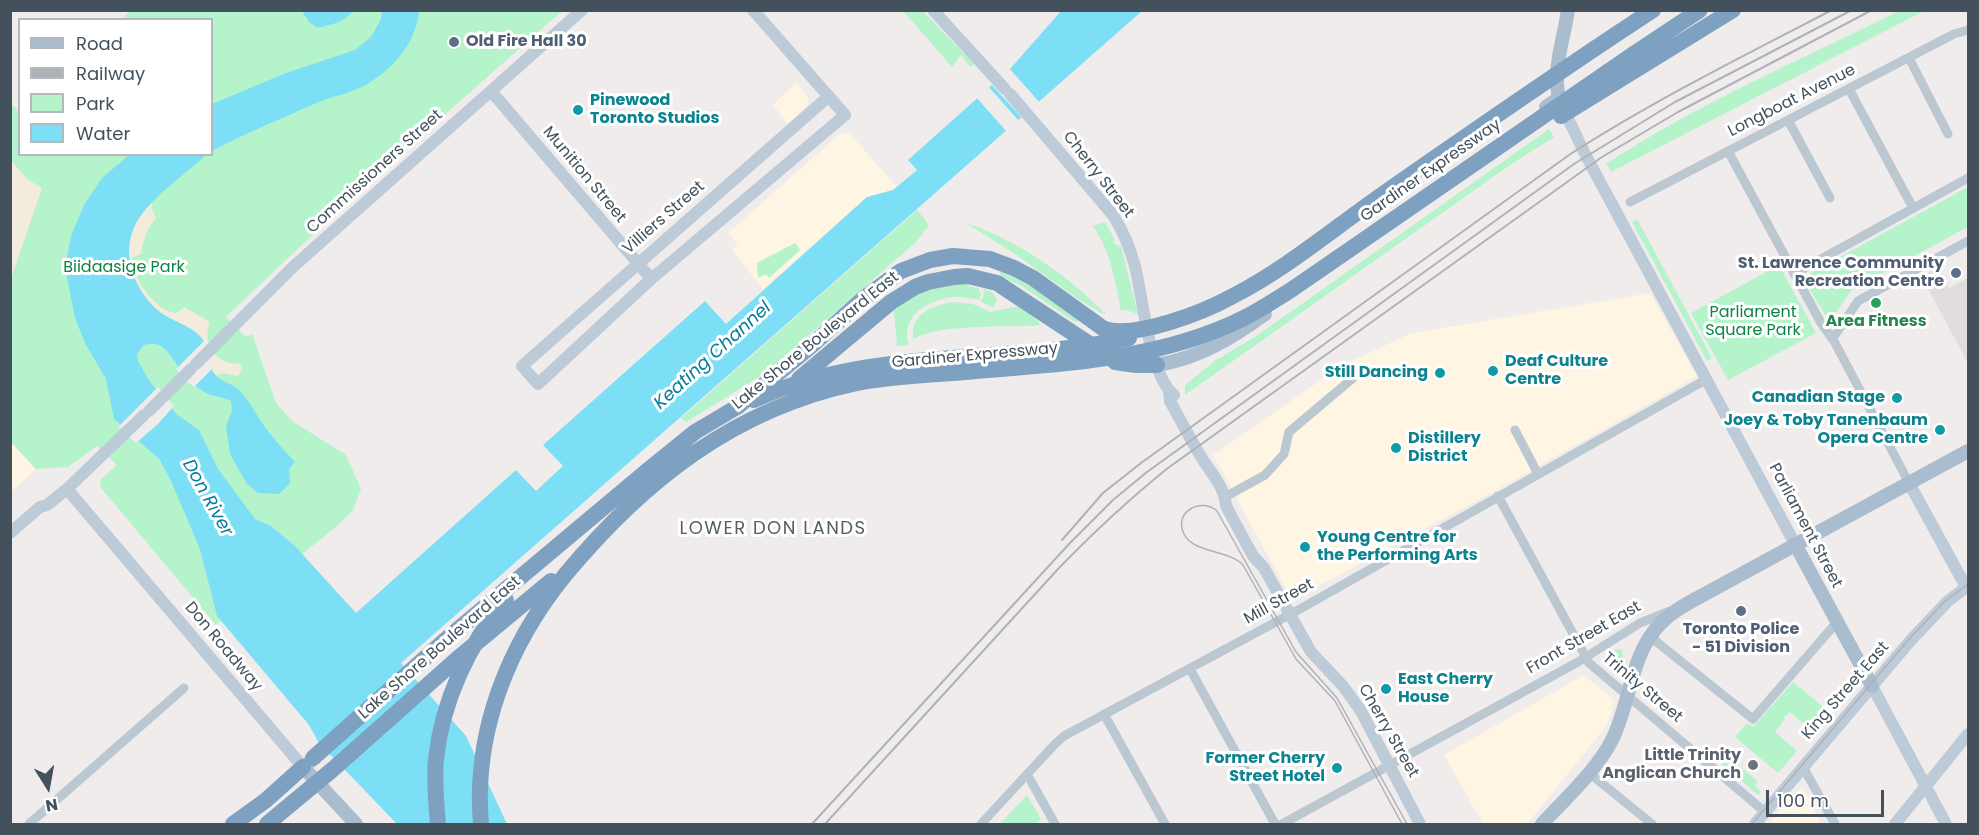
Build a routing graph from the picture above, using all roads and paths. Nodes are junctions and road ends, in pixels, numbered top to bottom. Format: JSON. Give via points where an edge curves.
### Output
{"nodes":[{"id":1,"x":582,"y":10,"type":"edge"},
{"id":2,"x":753,"y":10,"type":"edge"},
{"id":3,"x":933,"y":10,"type":"edge"},
{"id":4,"x":1568,"y":10,"type":"edge"},
{"id":5,"x":1641,"y":10,"type":"edge"},
{"id":6,"x":1653,"y":10,"type":"edge"},
{"id":7,"x":1666,"y":10,"type":"edge"},
{"id":8,"x":1692,"y":10,"type":"edge"},
{"id":9,"x":1700,"y":10,"type":"edge"},
{"id":10,"x":1733,"y":10,"type":"edge"},
{"id":11,"x":1968,"y":30,"type":"edge"},
{"id":12,"x":1909,"y":58,"type":"junction"},
{"id":13,"x":1589,"y":59,"type":"junction"},
{"id":14,"x":1557,"y":72,"type":"junction"},
{"id":15,"x":1849,"y":89,"type":"junction"},
{"id":16,"x":491,"y":91,"type":"junction"},
{"id":17,"x":829,"y":96,"type":"junction"},
{"id":18,"x":1559,"y":98,"type":"junction"},
{"id":19,"x":1788,"y":120,"type":"junction"},
{"id":20,"x":1948,"y":134,"type":"dead end"},
{"id":21,"x":1503,"y":143,"type":"junction"},
{"id":22,"x":1728,"y":151,"type":"junction"},
{"id":23,"x":1968,"y":178,"type":"edge"},
{"id":24,"x":1830,"y":198,"type":"dead end"},
{"id":25,"x":1630,"y":202,"type":"dead end"},
{"id":26,"x":1913,"y":208,"type":"junction"},
{"id":27,"x":1968,"y":241,"type":"edge"},
{"id":28,"x":637,"y":263,"type":"junction"},
{"id":29,"x":1794,"y":274,"type":"junction"},
{"id":30,"x":650,"y":280,"type":"junction"},
{"id":31,"x":879,"y":312,"type":"junction"},
{"id":32,"x":834,"y":325,"type":"junction"},
{"id":33,"x":1147,"y":327,"type":"junction"},
{"id":34,"x":1833,"y":338,"type":"junction"},
{"id":35,"x":1157,"y":365,"type":"junction"},
{"id":36,"x":1353,"y":378,"type":"dead end"},
{"id":37,"x":1707,"y":379,"type":"junction"},
{"id":38,"x":1515,"y":430,"type":"dead end"},
{"id":39,"x":1968,"y":451,"type":"edge"},
{"id":40,"x":1538,"y":474,"type":"junction"},
{"id":41,"x":1910,"y":483,"type":"junction"},
{"id":42,"x":67,"y":489,"type":"junction"},
{"id":43,"x":1498,"y":496,"type":"junction"},
{"id":44,"x":1225,"y":497,"type":"junction"},
{"id":45,"x":47,"y":505,"type":"junction"},
{"id":46,"x":10,"y":533,"type":"edge"},
{"id":47,"x":10,"y":543,"type":"edge"},
{"id":48,"x":1795,"y":544,"type":"junction"},
{"id":49,"x":1968,"y":588,"type":"edge"},
{"id":50,"x":1688,"y":603,"type":"junction"},
{"id":51,"x":1289,"y":614,"type":"junction"},
{"id":52,"x":1837,"y":622,"type":"junction"},
{"id":53,"x":1651,"y":635,"type":"junction"},
{"id":54,"x":1586,"y":657,"type":"junction"},
{"id":55,"x":1190,"y":669,"type":"junction"},
{"id":56,"x":1872,"y":686,"type":"junction"},
{"id":57,"x":184,"y":688,"type":"dead end"},
{"id":58,"x":1628,"y":696,"type":"junction"},
{"id":59,"x":1104,"y":714,"type":"junction"},
{"id":60,"x":1968,"y":734,"type":"edge"},
{"id":61,"x":308,"y":763,"type":"junction"},
{"id":62,"x":1390,"y":767,"type":"junction"},
{"id":63,"x":1803,"y":767,"type":"junction"},
{"id":64,"x":1588,"y":772,"type":"junction"},
{"id":65,"x":1026,"y":774,"type":"junction"},
{"id":66,"x":317,"y":783,"type":"junction"},
{"id":67,"x":1926,"y":786,"type":"junction"},
{"id":68,"x":1765,"y":812,"type":"junction"},
{"id":69,"x":29,"y":825,"type":"edge"},
{"id":70,"x":233,"y":825,"type":"edge"},
{"id":71,"x":267,"y":825,"type":"edge"},
{"id":72,"x":356,"y":825,"type":"edge"},
{"id":73,"x":438,"y":825,"type":"edge"},
{"id":74,"x":481,"y":825,"type":"edge"},
{"id":75,"x":981,"y":825,"type":"edge"},
{"id":76,"x":1054,"y":825,"type":"edge"},
{"id":77,"x":1165,"y":825,"type":"edge"},
{"id":78,"x":1275,"y":825,"type":"edge"},
{"id":79,"x":1282,"y":825,"type":"edge"},
{"id":80,"x":1420,"y":825,"type":"edge"},
{"id":81,"x":1542,"y":825,"type":"edge"},
{"id":82,"x":1652,"y":825,"type":"edge"},
{"id":83,"x":1755,"y":825,"type":"edge"},
{"id":84,"x":1835,"y":825,"type":"edge"},
{"id":85,"x":1895,"y":825,"type":"edge"},
{"id":86,"x":1946,"y":825,"type":"edge"}],
"edges":[{"from":1,"to":16,"type":"street","name":"Commissioners Street"},
{"from":2,"to":17,"type":"street"},
{"from":3,"to":33,"type":"street","name":"Cherry Street","via":[[1113,215],[1135,266]]},
{"from":4,"to":14,"type":"main road","name":"Parliament Street"},
{"from":5,"to":13,"type":"highway","via":[[1608,35]]},
{"from":6,"to":14,"type":"highway","name":"Lake Shore Boulevard East"},
{"from":7,"to":13,"type":"highway","name":"Gardiner Expressway"},
{"from":8,"to":18,"type":"highway"},
{"from":9,"to":21,"type":"highway","name":"Gardiner Expressway"},
{"from":10,"to":21,"type":"highway","via":[[1548,123]]},
{"from":11,"to":12,"type":"street","name":"Longboat Avenue"},
{"from":12,"to":15,"type":"street","name":"Longboat Avenue"},
{"from":12,"to":20,"type":"street"},
{"from":13,"to":73,"type":"highway","name":"Gardiner Expressway","via":[[1295,267],[1214,313],[1154,333],[1095,344],[831,373],[774,391],[706,426],[676,446],[586,523],[496,612],[466,661],[442,727],[436,759]]},
{"from":14,"to":18,"type":"main road","name":"Parliament Street"},
{"from":14,"to":33,"type":"highway","name":"Lake Shore Boulevard East","via":[[1282,267],[1233,296]]},
{"from":15,"to":19,"type":"street","name":"Longboat Avenue"},
{"from":15,"to":26,"type":"street"},
{"from":16,"to":28,"type":"street","name":"Munition Street"},
{"from":16,"to":42,"type":"street","name":"Commissioners Street","via":[[294,266]]},
{"from":17,"to":28,"type":"street","name":"Villiers Street"},
{"from":17,"to":30,"type":"street","via":[[845,114]]},
{"from":18,"to":35,"type":"main road","name":"Lake Shore Boulevard East","via":[[1379,222],[1319,276],[1261,317],[1201,354]]},
{"from":18,"to":37,"type":"street","name":"Parliament Street","via":[[1585,154]]},
{"from":19,"to":22,"type":"street","name":"Longboat Avenue"},
{"from":19,"to":24,"type":"street"},
{"from":21,"to":74,"type":"highway","name":"Gardiner Expressway","via":[[1291,290],[1224,327],[1129,355],[857,383],[761,414],[720,435],[622,513],[550,594],[528,626],[503,675],[484,744]]},
{"from":22,"to":25,"type":"street","name":"Longboat Avenue"},
{"from":22,"to":29,"type":"street"},
{"from":23,"to":26,"type":"street"},
{"from":26,"to":29,"type":"street"},
{"from":27,"to":34,"type":"street","via":[[1858,301]]},
{"from":28,"to":30,"type":"street","name":"Munition Street"},
{"from":28,"to":30,"type":"street","name":"Villiers Street","via":[[522,366],[538,384]]},
{"from":29,"to":34,"type":"street"},
{"from":31,"to":32,"type":"highway"},
{"from":31,"to":35,"type":"highway","name":"Lake Shore Boulevard East","via":[[903,293],[928,282],[964,276],[986,279],[998,283],[1116,363]]},
{"from":31,"to":66,"type":"highway","name":"Lake Shore Boulevard East","via":[[658,489]]},
{"from":32,"to":33,"type":"highway","name":"Lake Shore Boulevard East","via":[[901,271],[930,260],[965,256],[990,259],[1014,268],[1104,329],[1113,332]]},
{"from":32,"to":61,"type":"highway","name":"Lake Shore Boulevard East","via":[[737,407],[696,432],[443,642]]},
{"from":33,"to":35,"type":"street","name":"Cherry Street"},
{"from":34,"to":41,"type":"street"},
{"from":35,"to":44,"type":"street","name":"Cherry Street","via":[[1209,456]]},
{"from":36,"to":44,"type":"street","via":[[1289,432],[1284,454],[1265,475]]},
{"from":37,"to":40,"type":"street","name":"Mill Street"},
{"from":37,"to":48,"type":"street","name":"Parliament Street"},
{"from":38,"to":40,"type":"street"},
{"from":39,"to":41,"type":"main road","name":"Front Street East"},
{"from":40,"to":43,"type":"street","name":"Mill Street"},
{"from":41,"to":48,"type":"main road","name":"Front Street East"},
{"from":41,"to":49,"type":"street"},
{"from":42,"to":45,"type":"street","name":"Commissioners Street"},
{"from":42,"to":61,"type":"street","name":"Don Roadway"},
{"from":43,"to":51,"type":"street","name":"Mill Street"},
{"from":43,"to":54,"type":"street","name":"Trinity Street"},
{"from":44,"to":51,"type":"street","name":"Cherry Street","via":[[1232,502],[1260,552],[1264,568]]},
{"from":45,"to":46,"type":"street","name":"Commissioners Street"},
{"from":45,"to":47,"type":"street","name":"Commissioners Street","via":[[45,513]]},
{"from":48,"to":50,"type":"main road","name":"Front Street East"},
{"from":48,"to":52,"type":"main road","name":"Parliament Street"},
{"from":49,"to":56,"type":"street","name":"King Street East","via":[[1940,608]]},
{"from":50,"to":53,"type":"main road","via":[[1662,621]]},
{"from":50,"to":54,"type":"street","name":"Front Street East","via":[[1640,623]]},
{"from":51,"to":55,"type":"street","name":"Mill Street"},
{"from":51,"to":62,"type":"street","name":"Cherry Street","via":[[1311,652],[1362,711]]},
{"from":52,"to":53,"type":"street","via":[[1754,719]]},
{"from":52,"to":56,"type":"main road","name":"Parliament Street"},
{"from":53,"to":58,"type":"main road","via":[[1639,658]]},
{"from":54,"to":58,"type":"street","name":"Trinity Street"},
{"from":54,"to":62,"type":"street","name":"Front Street East"},
{"from":55,"to":59,"type":"street","name":"Mill Street"},
{"from":55,"to":78,"type":"street"},
{"from":56,"to":63,"type":"street","name":"King Street East"},
{"from":56,"to":67,"type":"street","name":"Parliament Street"},
{"from":57,"to":69,"type":"street"},
{"from":58,"to":64,"type":"main road","via":[[1612,739]]},
{"from":58,"to":68,"type":"street","name":"Trinity Street"},
{"from":59,"to":65,"type":"street","name":"Mill Street","via":[[1060,739]]},
{"from":59,"to":77,"type":"street"},
{"from":60,"to":67,"type":"street"},
{"from":61,"to":66,"type":"main road","name":"Don Roadway"},
{"from":61,"to":70,"type":"highway","name":"Lake Shore Boulevard East"},
{"from":62,"to":79,"type":"street","name":"Front Street East"},
{"from":62,"to":80,"type":"street","name":"Cherry Street"},
{"from":63,"to":68,"type":"street","name":"King Street East"},
{"from":63,"to":84,"type":"street"},
{"from":64,"to":81,"type":"main road"},
{"from":64,"to":82,"type":"street"},
{"from":65,"to":75,"type":"street","name":"Mill Street"},
{"from":65,"to":76,"type":"street"},
{"from":66,"to":71,"type":"highway","name":"Lake Shore Boulevard East"},
{"from":66,"to":72,"type":"main road","name":"Don Roadway"},
{"from":67,"to":85,"type":"street"},
{"from":67,"to":86,"type":"street","name":"Parliament Street"},
{"from":68,"to":83,"type":"street","name":"King Street East"}]}
